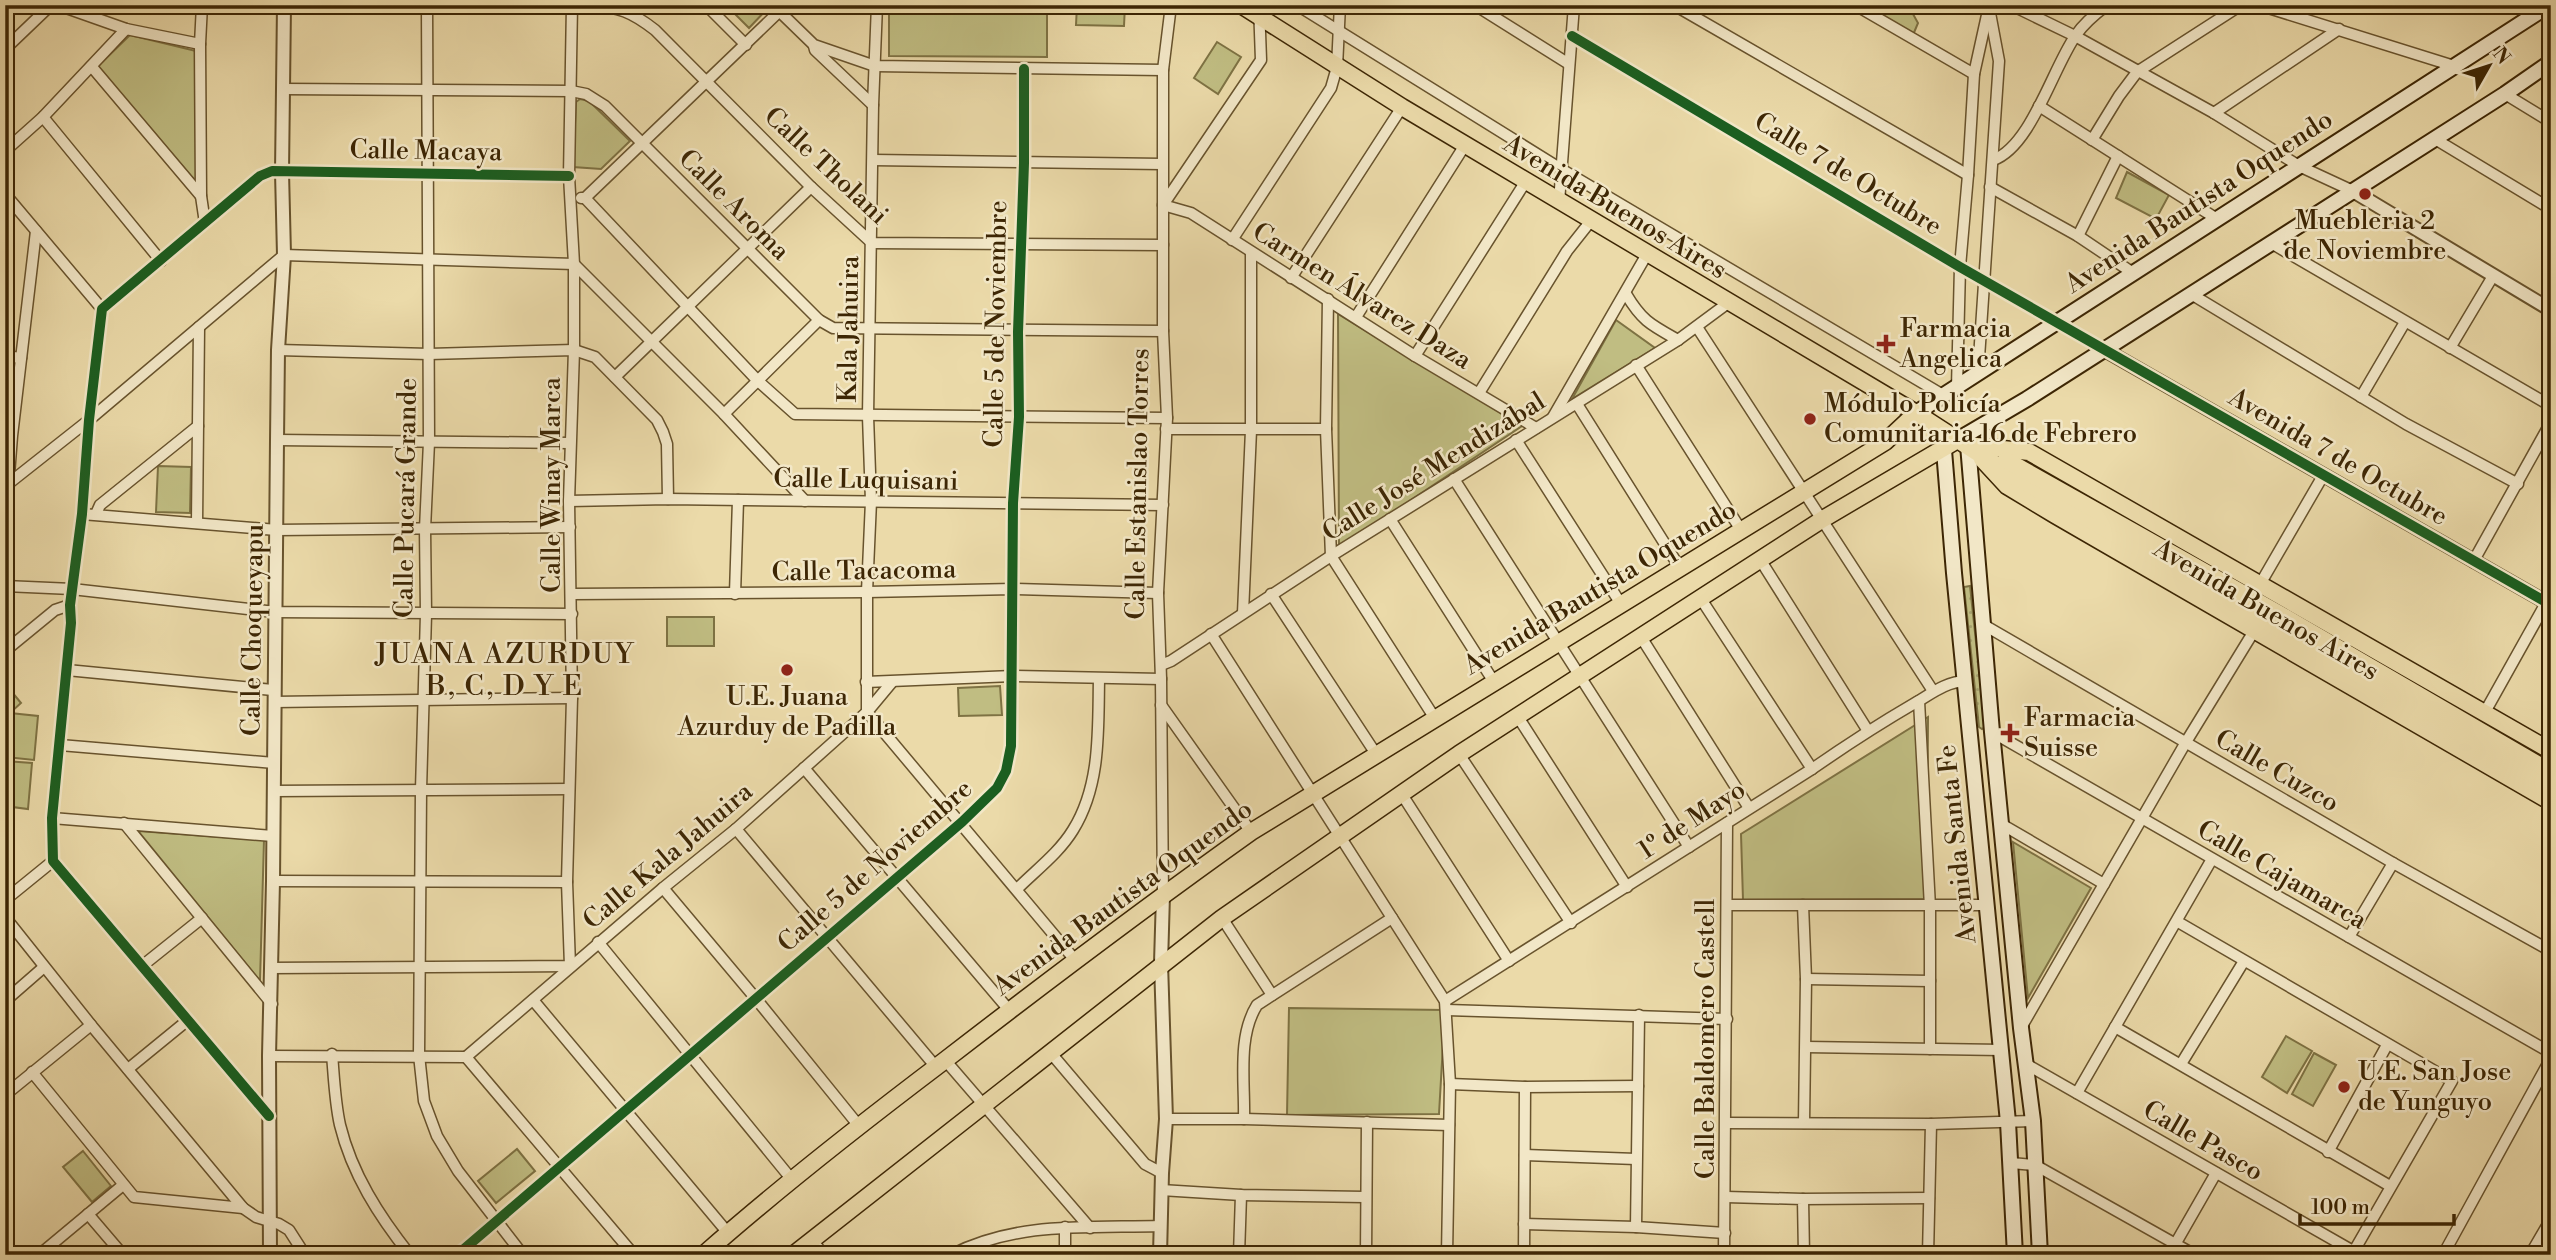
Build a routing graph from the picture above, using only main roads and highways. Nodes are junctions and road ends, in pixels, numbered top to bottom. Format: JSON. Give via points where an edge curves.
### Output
{"nodes":[{"id":1,"x":1241,"y":5,"type":"edge"},
{"id":2,"x":2549,"y":6,"type":"edge"},
{"id":3,"x":1259,"y":11,"type":"edge"},
{"id":4,"x":2551,"y":62,"type":"edge"},
{"id":5,"x":1916,"y":413,"type":"junction"},
{"id":6,"x":1943,"y":429,"type":"junction"},
{"id":7,"x":1964,"y":442,"type":"junction"},
{"id":8,"x":1945,"y":448,"type":"junction"},
{"id":9,"x":2551,"y":751,"type":"edge"},
{"id":10,"x":2551,"y":772,"type":"edge"},
{"id":11,"x":2551,"y":786,"type":"edge"},
{"id":12,"x":2551,"y":802,"type":"edge"},
{"id":13,"x":703,"y":1255,"type":"edge"},
{"id":14,"x":793,"y":1255,"type":"edge"},
{"id":15,"x":2015,"y":1255,"type":"edge"},
{"id":16,"x":2040,"y":1255,"type":"edge"}],
"edges":[{"from":1,"to":3,"type":"main road","name":"Avenida Buenos Aires"},
{"from":2,"to":5,"type":"main road","name":"Avenida Bautista Oquendo"},
{"from":3,"to":5,"type":"main road","name":"Avenida Buenos Aires","via":[[1402,107]]},
{"from":4,"to":7,"type":"main road"},
{"from":5,"to":6,"type":"main road","name":"Avenida Buenos Aires"},
{"from":5,"to":13,"type":"main road","name":"Avenida Bautista Oquendo","via":[[1885,442],[1251,832],[1009,1010]]},
{"from":6,"to":7,"type":"main road","name":"Avenida Buenos Aires"},
{"from":6,"to":8,"type":"main road","name":"Avenida Santa Fe"},
{"from":7,"to":8,"type":"main road"},
{"from":7,"to":9,"type":"main road","name":"Avenida Buenos Aires","via":[[2029,452]]},
{"from":7,"to":10,"type":"main road","name":"Avenida Buenos Aires","via":[[2016,464]]},
{"from":7,"to":11,"type":"main road","name":"Avenida Buenos Aires","via":[[2024,482]]},
{"from":7,"to":12,"type":"main road","name":"Avenida Buenos Aires","via":[[2007,486]]},
{"from":7,"to":16,"type":"main road","name":"Avenida Santa Fe","via":[[2033,1121]]},
{"from":8,"to":14,"type":"main road","via":[[1823,519],[1459,754],[1222,918]]},
{"from":8,"to":15,"type":"main road","name":"Avenida Santa Fe","via":[[2008,1122]]}]}
